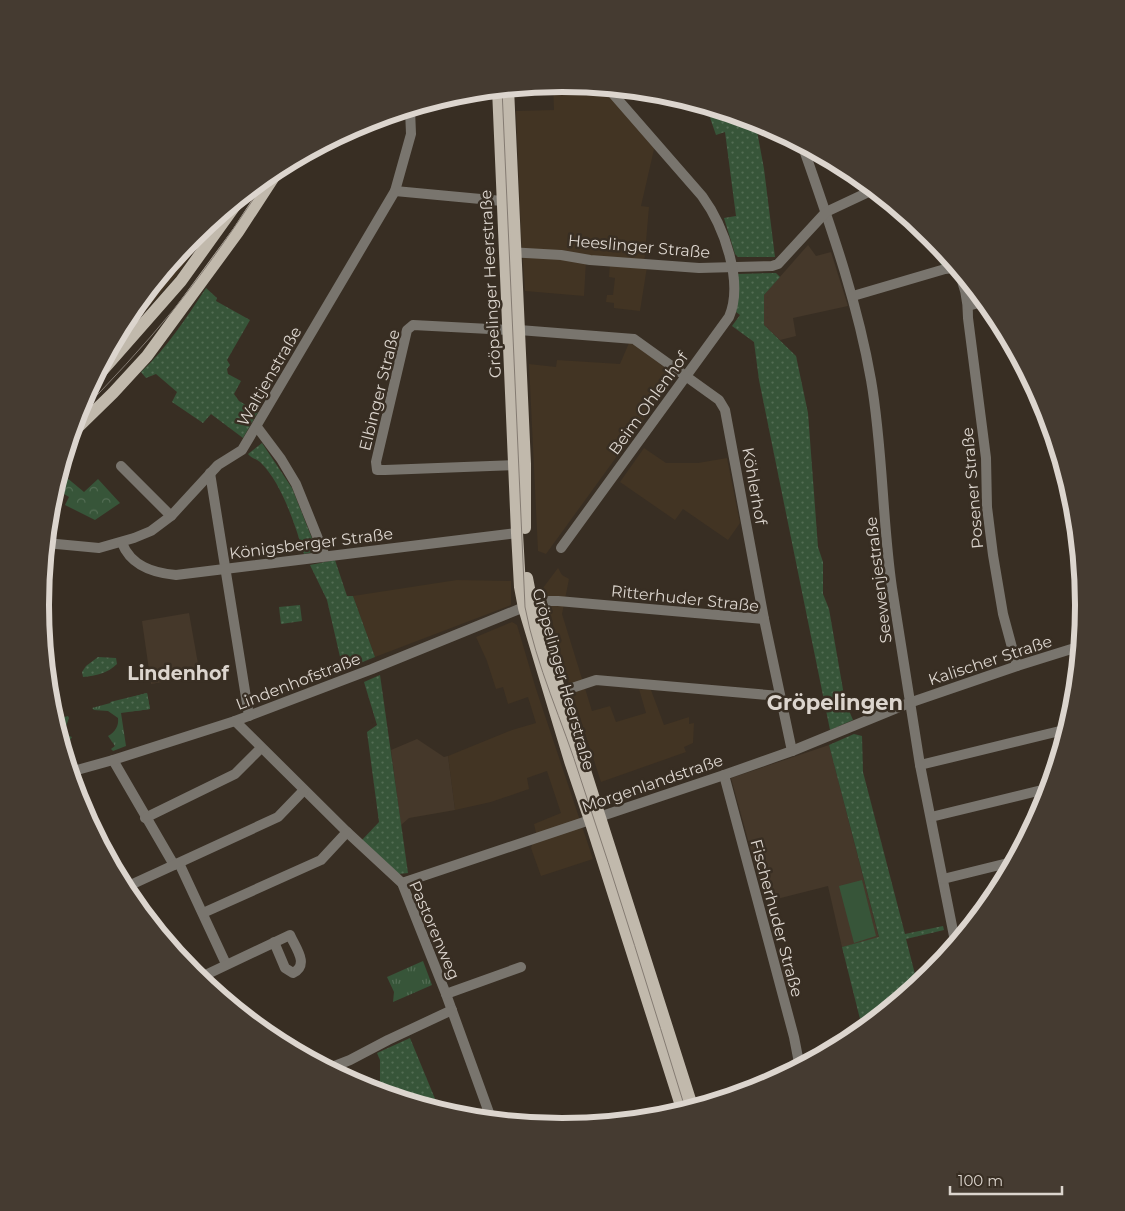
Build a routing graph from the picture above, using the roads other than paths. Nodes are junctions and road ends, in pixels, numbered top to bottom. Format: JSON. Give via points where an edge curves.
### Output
{"nodes":[{"id":1,"x":508,"y":95,"type":"edge"},
{"id":2,"x":614,"y":95,"type":"edge"},
{"id":3,"x":498,"y":96,"type":"edge"},
{"id":4,"x":410,"y":115,"type":"edge"},
{"id":5,"x":805,"y":153,"type":"edge"},
{"id":6,"x":270,"y":183,"type":"edge"},
{"id":7,"x":395,"y":190,"type":"junction"},
{"id":8,"x":868,"y":192,"type":"edge"},
{"id":9,"x":502,"y":201,"type":"junction"},
{"id":10,"x":826,"y":212,"type":"junction"},
{"id":11,"x":228,"y":216,"type":"edge"},
{"id":12,"x":511,"y":252,"type":"junction"},
{"id":13,"x":732,"y":267,"type":"junction"},
{"id":14,"x":950,"y":269,"type":"edge"},
{"id":15,"x":962,"y":283,"type":"edge"},
{"id":16,"x":853,"y":296,"type":"junction"},
{"id":17,"x":978,"y":303,"type":"edge"},
{"id":18,"x":968,"y":306,"type":"junction"},
{"id":19,"x":514,"y":330,"type":"junction"},
{"id":20,"x":113,"y":359,"type":"edge"},
{"id":21,"x":686,"y":376,"type":"junction"},
{"id":22,"x":83,"y":423,"type":"edge"},
{"id":23,"x":257,"y":427,"type":"junction"},
{"id":24,"x":514,"y":465,"type":"junction"},
{"id":25,"x":121,"y":466,"type":"dead end"},
{"id":26,"x":210,"y":473,"type":"junction"},
{"id":27,"x":171,"y":516,"type":"junction"},
{"id":28,"x":517,"y":533,"type":"junction"},
{"id":29,"x":122,"y":543,"type":"junction"},
{"id":30,"x":52,"y":544,"type":"edge"},
{"id":31,"x":561,"y":548,"type":"dead end"},
{"id":32,"x":325,"y":556,"type":"junction"},
{"id":33,"x":225,"y":568,"type":"junction"},
{"id":34,"x":531,"y":609,"type":"junction"},
{"id":35,"x":764,"y":620,"type":"junction"},
{"id":36,"x":1074,"y":648,"type":"edge"},
{"id":37,"x":1017,"y":666,"type":"junction"},
{"id":38,"x":560,"y":692,"type":"junction"},
{"id":39,"x":780,"y":696,"type":"junction"},
{"id":40,"x":909,"y":703,"type":"junction"},
{"id":41,"x":249,"y":716,"type":"junction"},
{"id":42,"x":235,"y":721,"type":"junction"},
{"id":43,"x":1061,"y":731,"type":"edge"},
{"id":44,"x":261,"y":748,"type":"junction"},
{"id":45,"x":792,"y":751,"type":"junction"},
{"id":46,"x":113,"y":760,"type":"junction"},
{"id":47,"x":920,"y":765,"type":"junction"},
{"id":48,"x":76,"y":770,"type":"edge"},
{"id":49,"x":724,"y":776,"type":"junction"},
{"id":50,"x":304,"y":790,"type":"junction"},
{"id":51,"x":1042,"y":790,"type":"edge"},
{"id":52,"x":145,"y":818,"type":"junction"},
{"id":53,"x":931,"y":818,"type":"junction"},
{"id":54,"x":595,"y":819,"type":"junction"},
{"id":55,"x":347,"y":832,"type":"junction"},
{"id":56,"x":1006,"y":863,"type":"edge"},
{"id":57,"x":176,"y":864,"type":"junction"},
{"id":58,"x":943,"y":879,"type":"junction"},
{"id":59,"x":402,"y":883,"type":"junction"},
{"id":60,"x":131,"y":885,"type":"edge"},
{"id":61,"x":203,"y":913,"type":"junction"},
{"id":62,"x":954,"y":937,"type":"edge"},
{"id":63,"x":274,"y":942,"type":"junction"},
{"id":64,"x":226,"y":964,"type":"junction"},
{"id":65,"x":521,"y":967,"type":"dead end"},
{"id":66,"x":205,"y":974,"type":"edge"},
{"id":67,"x":446,"y":994,"type":"junction"},
{"id":68,"x":452,"y":1010,"type":"junction"},
{"id":69,"x":799,"y":1061,"type":"edge"},
{"id":70,"x":335,"y":1066,"type":"edge"},
{"id":71,"x":691,"y":1103,"type":"edge"},
{"id":72,"x":681,"y":1105,"type":"edge"},
{"id":73,"x":489,"y":1114,"type":"edge"}],
"edges":[{"from":1,"to":12,"type":"main road","name":"Gröpelinger Heerstraße"},
{"from":2,"to":13,"type":"street","name":"Beim Ohlenhof","via":[[713,211]]},
{"from":3,"to":9,"type":"main road","name":"Gröpelinger Heerstraße"},
{"from":4,"to":7,"type":"street","name":"Waltjenstraße","via":[[410,134]]},
{"from":5,"to":10,"type":"street","name":"Seewenjestraße"},
{"from":6,"to":22,"type":"main road","via":[[147,356]]},
{"from":7,"to":9,"type":"street"},
{"from":7,"to":23,"type":"street","name":"Waltjenstraße"},
{"from":8,"to":10,"type":"street"},
{"from":9,"to":12,"type":"main road","name":"Gröpelinger Heerstraße"},
{"from":10,"to":13,"type":"street","name":"Heeslinger Straße","via":[[778,264]]},
{"from":10,"to":16,"type":"street","name":"Seewenjestraße"},
{"from":11,"to":20,"type":"main road","via":[[181,281]]},
{"from":12,"to":13,"type":"street","name":"Heeslinger Straße","via":[[690,267]]},
{"from":12,"to":19,"type":"main road","name":"Gröpelinger Heerstraße"},
{"from":13,"to":21,"type":"street","name":"Beim Ohlenhof","via":[[733,309]]},
{"from":14,"to":16,"type":"street","name":"Posener Straße"},
{"from":15,"to":18,"type":"street","name":"Posener Straße"},
{"from":16,"to":40,"type":"street","name":"Seewenjestraße","via":[[876,408],[888,561]]},
{"from":17,"to":18,"type":"street"},
{"from":18,"to":37,"type":"street","name":"Posener Straße","via":[[986,458],[993,555],[1003,614]]},
{"from":19,"to":21,"type":"street","name":"Elbinger Straße","via":[[634,339]]},
{"from":19,"to":24,"type":"main road","name":"Gröpelinger Heerstraße"},
{"from":19,"to":24,"type":"street","name":"Elbinger Straße","via":[[412,325],[406,330],[376,462],[377,470]]},
{"from":19,"to":34,"type":"main road","name":"Gröpelinger Heerstraße"},
{"from":21,"to":31,"type":"street","name":"Beim Ohlenhof"},
{"from":21,"to":35,"type":"street","name":"Köhlerhof","via":[[719,400],[725,410]]},
{"from":23,"to":26,"type":"street","name":"Waltjenstraße","via":[[242,450]]},
{"from":23,"to":32,"type":"street","via":[[296,484]]},
{"from":24,"to":28,"type":"main road","name":"Gröpelinger Heerstraße"},
{"from":25,"to":27,"type":"street"},
{"from":26,"to":27,"type":"street","name":"Waltjenstraße"},
{"from":26,"to":33,"type":"street"},
{"from":27,"to":29,"type":"street","name":"Waltjenstraße","via":[[151,531]]},
{"from":28,"to":32,"type":"street","name":"Königsberger Straße"},
{"from":28,"to":34,"type":"main road","name":"Gröpelinger Heerstraße","via":[[520,587]]},
{"from":29,"to":30,"type":"street","name":"Waltjenstraße","via":[[94,549]]},
{"from":29,"to":33,"type":"street","name":"Königsberger Straße","via":[[133,560],[155,572],[176,575]]},
{"from":32,"to":33,"type":"street","name":"Königsberger Straße"},
{"from":33,"to":41,"type":"street"},
{"from":34,"to":35,"type":"street","name":"Ritterhuder Straße","via":[[549,601],[558,601]]},
{"from":34,"to":38,"type":"main road","name":"Gröpelinger Heerstraße"},
{"from":34,"to":41,"type":"street","name":"Lindenhofstraße"},
{"from":34,"to":54,"type":"main road","name":"Gröpelinger Heerstraße","via":[[570,761]]},
{"from":35,"to":39,"type":"street","name":"Ritterhuder Straße"},
{"from":36,"to":37,"type":"street","name":"Kalischer Straße"},
{"from":37,"to":40,"type":"street","name":"Kalischer Straße"},
{"from":38,"to":39,"type":"street","via":[[596,680]]},
{"from":38,"to":54,"type":"main road","name":"Gröpelinger Heerstraße"},
{"from":39,"to":45,"type":"street","name":"Ritterhuder Straße"},
{"from":40,"to":45,"type":"street","name":"Morgenlandstraße"},
{"from":40,"to":47,"type":"street","name":"Seewenjestraße"},
{"from":41,"to":42,"type":"street","name":"Lindenhofstraße"},
{"from":42,"to":44,"type":"street","name":"Pastorenweg"},
{"from":42,"to":46,"type":"street","name":"Lindenhofstraße"},
{"from":43,"to":47,"type":"street"},
{"from":44,"to":50,"type":"street","name":"Pastorenweg"},
{"from":44,"to":52,"type":"street","via":[[235,774]]},
{"from":45,"to":49,"type":"street","name":"Morgenlandstraße"},
{"from":46,"to":48,"type":"street","name":"Lindenhofstraße"},
{"from":46,"to":52,"type":"street"},
{"from":47,"to":53,"type":"street","name":"Seewenjestraße"},
{"from":49,"to":54,"type":"street","name":"Morgenlandstraße"},
{"from":49,"to":69,"type":"street","name":"Fischerhuder Straße"},
{"from":50,"to":55,"type":"street","name":"Pastorenweg"},
{"from":50,"to":57,"type":"street","via":[[278,817]]},
{"from":51,"to":53,"type":"street"},
{"from":52,"to":57,"type":"street"},
{"from":53,"to":58,"type":"street","name":"Seewenjestraße"},
{"from":54,"to":59,"type":"street","name":"Morgenlandstraße"},
{"from":54,"to":71,"type":"main road","name":"Gröpelinger Heerstraße"},
{"from":54,"to":72,"type":"main road","name":"Gröpelinger Heerstraße"},
{"from":55,"to":59,"type":"street","name":"Pastorenweg"},
{"from":55,"to":61,"type":"street","via":[[321,860]]},
{"from":56,"to":58,"type":"street"},
{"from":57,"to":60,"type":"street"},
{"from":57,"to":61,"type":"street"},
{"from":58,"to":62,"type":"street","name":"Seewenjestraße"},
{"from":59,"to":67,"type":"street","name":"Pastorenweg"},
{"from":61,"to":64,"type":"street"},
{"from":63,"to":63,"type":"street","via":[[290,934],[302,960],[299,970],[293,973],[285,968]]},
{"from":63,"to":64,"type":"street"},
{"from":64,"to":66,"type":"street"},
{"from":65,"to":67,"type":"street"},
{"from":67,"to":68,"type":"street","name":"Pastorenweg"},
{"from":68,"to":70,"type":"street"},
{"from":68,"to":73,"type":"street","name":"Pastorenweg"}]}
